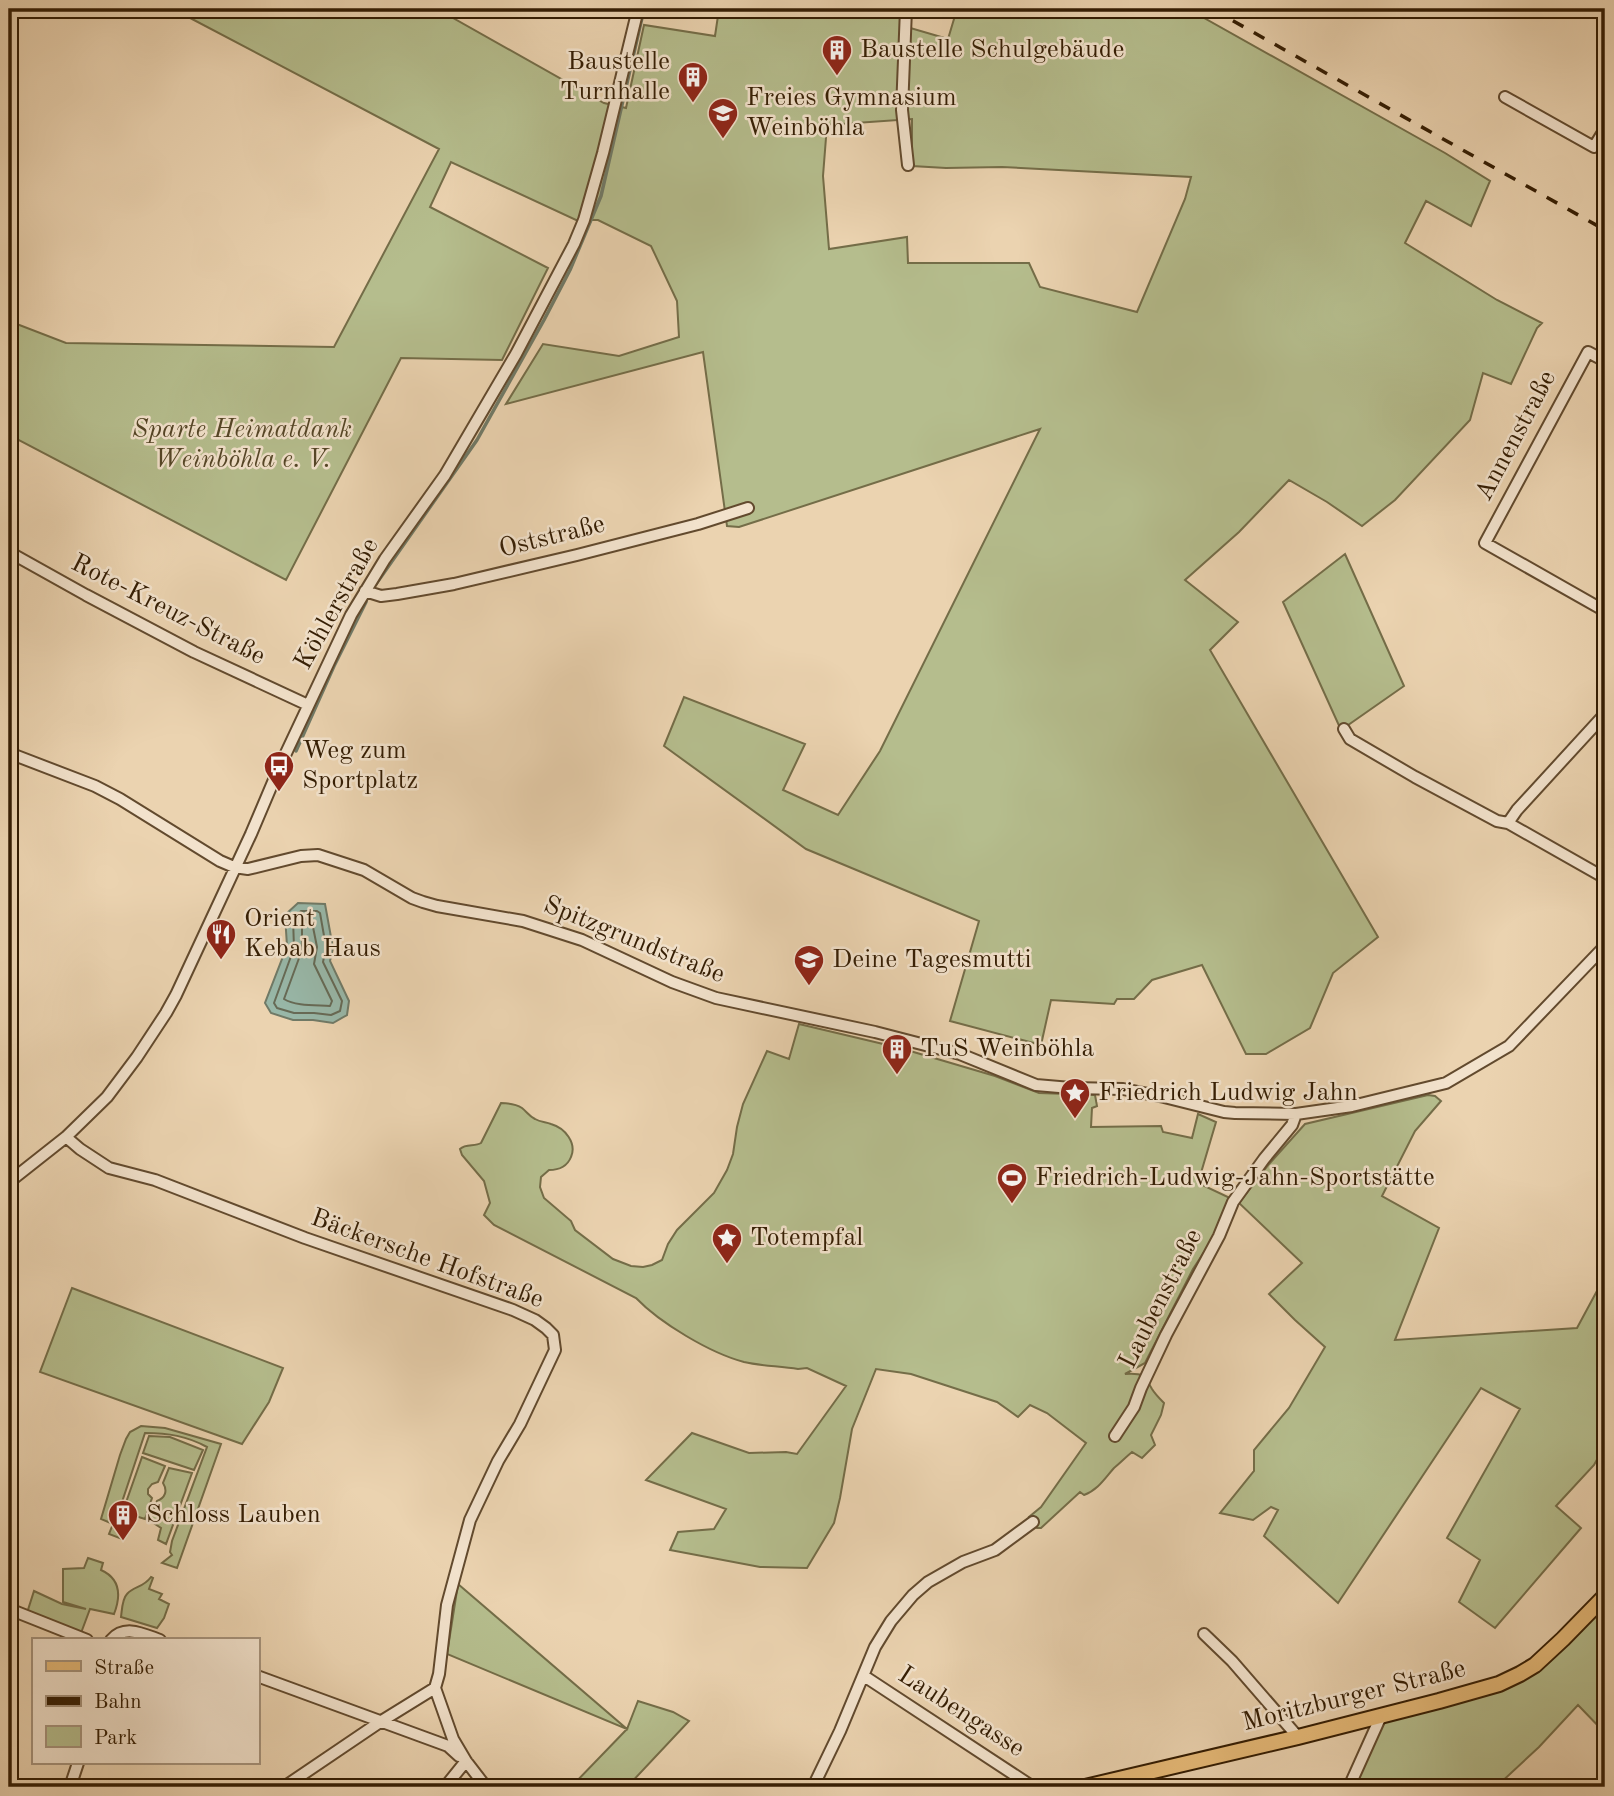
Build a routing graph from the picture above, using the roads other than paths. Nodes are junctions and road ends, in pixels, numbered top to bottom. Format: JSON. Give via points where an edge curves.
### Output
{"nodes":[{"id":1,"x":638,"y":9,"type":"edge"},
{"id":2,"x":906,"y":9,"type":"edge"},
{"id":3,"x":1504,"y":97,"type":"dead end"},
{"id":4,"x":1605,"y":129,"type":"edge"},
{"id":5,"x":1594,"y":147,"type":"junction"},
{"id":6,"x":1605,"y":153,"type":"edge"},
{"id":7,"x":908,"y":165,"type":"dead end"},
{"id":8,"x":1605,"y":362,"type":"edge"},
{"id":9,"x":748,"y":508,"type":"dead end"},
{"id":10,"x":9,"y":552,"type":"edge"},
{"id":11,"x":365,"y":591,"type":"junction"},
{"id":12,"x":1605,"y":611,"type":"edge"},
{"id":13,"x":308,"y":705,"type":"junction"},
{"id":14,"x":1605,"y":714,"type":"edge"},
{"id":15,"x":1344,"y":729,"type":"dead end"},
{"id":16,"x":9,"y":753,"type":"edge"},
{"id":17,"x":1508,"y":824,"type":"junction"},
{"id":18,"x":234,"y":867,"type":"junction"},
{"id":19,"x":1605,"y":878,"type":"edge"},
{"id":20,"x":1605,"y":946,"type":"edge"},
{"id":21,"x":1296,"y":1114,"type":"junction"},
{"id":22,"x":66,"y":1137,"type":"junction"},
{"id":23,"x":9,"y":1182,"type":"edge"},
{"id":24,"x":1115,"y":1436,"type":"dead end"},
{"id":25,"x":1033,"y":1522,"type":"dead end"},
{"id":26,"x":1605,"y":1596,"type":"edge"},
{"id":27,"x":9,"y":1609,"type":"edge"},
{"id":28,"x":1204,"y":1634,"type":"dead end"},
{"id":29,"x":83,"y":1638,"type":"edge"},
{"id":30,"x":113,"y":1638,"type":"edge"},
{"id":31,"x":154,"y":1638,"type":"edge"},
{"id":32,"x":864,"y":1676,"type":"junction"},
{"id":33,"x":259,"y":1677,"type":"edge"},
{"id":34,"x":435,"y":1688,"type":"junction"},
{"id":35,"x":1381,"y":1716,"type":"junction"},
{"id":36,"x":380,"y":1722,"type":"junction"},
{"id":37,"x":1298,"y":1737,"type":"junction"},
{"id":38,"x":466,"y":1761,"type":"junction"},
{"id":39,"x":78,"y":1764,"type":"edge"},
{"id":40,"x":70,"y":1787,"type":"edge"},
{"id":41,"x":284,"y":1787,"type":"edge"},
{"id":42,"x":445,"y":1787,"type":"edge"},
{"id":43,"x":485,"y":1787,"type":"edge"},
{"id":44,"x":813,"y":1787,"type":"edge"},
{"id":45,"x":1033,"y":1787,"type":"edge"},
{"id":46,"x":1086,"y":1787,"type":"edge"},
{"id":47,"x":1349,"y":1787,"type":"edge"}],
"edges":[{"from":1,"to":11,"type":"street","name":"Köhlerstraße","via":[[603,153],[574,244],[451,464]]},
{"from":2,"to":7,"type":"street","via":[[902,110]]},
{"from":3,"to":5,"type":"street"},
{"from":4,"to":5,"type":"street"},
{"from":5,"to":6,"type":"street"},
{"from":8,"to":12,"type":"street","name":"Annenstraße","via":[[1588,352],[1485,542]]},
{"from":9,"to":11,"type":"street","name":"Oststraße","via":[[454,584],[381,596]]},
{"from":10,"to":13,"type":"street","name":"Rote-Kreuz-Straße","via":[[194,652]]},
{"from":11,"to":13,"type":"street","name":"Köhlerstraße"},
{"from":13,"to":18,"type":"street","name":"Köhlerstraße"},
{"from":14,"to":17,"type":"street"},
{"from":15,"to":17,"type":"street","via":[[1350,739],[1375,754]]},
{"from":16,"to":18,"type":"street","via":[[95,786]]},
{"from":17,"to":19,"type":"street"},
{"from":18,"to":21,"type":"street","name":"Spitzgrundstraße","via":[[248,869],[318,855],[364,870],[423,902],[523,921],[572,936],[701,994],[960,1054],[1036,1085],[1123,1089],[1236,1113]]},
{"from":18,"to":22,"type":"street","name":"Köhlerstraße","via":[[166,1013],[107,1097]]},
{"from":20,"to":21,"type":"street","name":"Spitzgrundstraße","via":[[1509,1046],[1446,1083]]},
{"from":21,"to":24,"type":"street","name":"Laubenstraße","via":[[1233,1202],[1134,1407]]},
{"from":22,"to":23,"type":"street","name":"Köhlerstraße"},
{"from":22,"to":34,"type":"street","name":"Bäckersche Hofstraße","via":[[109,1168],[155,1180],[513,1310],[554,1335],[555,1350],[470,1520],[447,1605]]},
{"from":25,"to":32,"type":"street","via":[[995,1550],[947,1570],[913,1595],[880,1636]]},
{"from":26,"to":35,"type":"main road","name":"Moritzburger Straße","via":[[1535,1665],[1520,1674]]},
{"from":27,"to":29,"type":"street"},
{"from":28,"to":37,"type":"street"},
{"from":30,"to":31,"type":"street","via":[[132,1631]]},
{"from":32,"to":44,"type":"street"},
{"from":32,"to":45,"type":"street","name":"Laubengasse"},
{"from":33,"to":36,"type":"street"},
{"from":34,"to":36,"type":"street"},
{"from":34,"to":38,"type":"street"},
{"from":35,"to":37,"type":"main road","name":"Moritzburger Straße"},
{"from":35,"to":47,"type":"street"},
{"from":36,"to":38,"type":"street","via":[[448,1746]]},
{"from":36,"to":41,"type":"street"},
{"from":37,"to":46,"type":"main road","name":"Moritzburger Straße"},
{"from":38,"to":42,"type":"street"},
{"from":38,"to":43,"type":"street"},
{"from":39,"to":40,"type":"street"}]}
